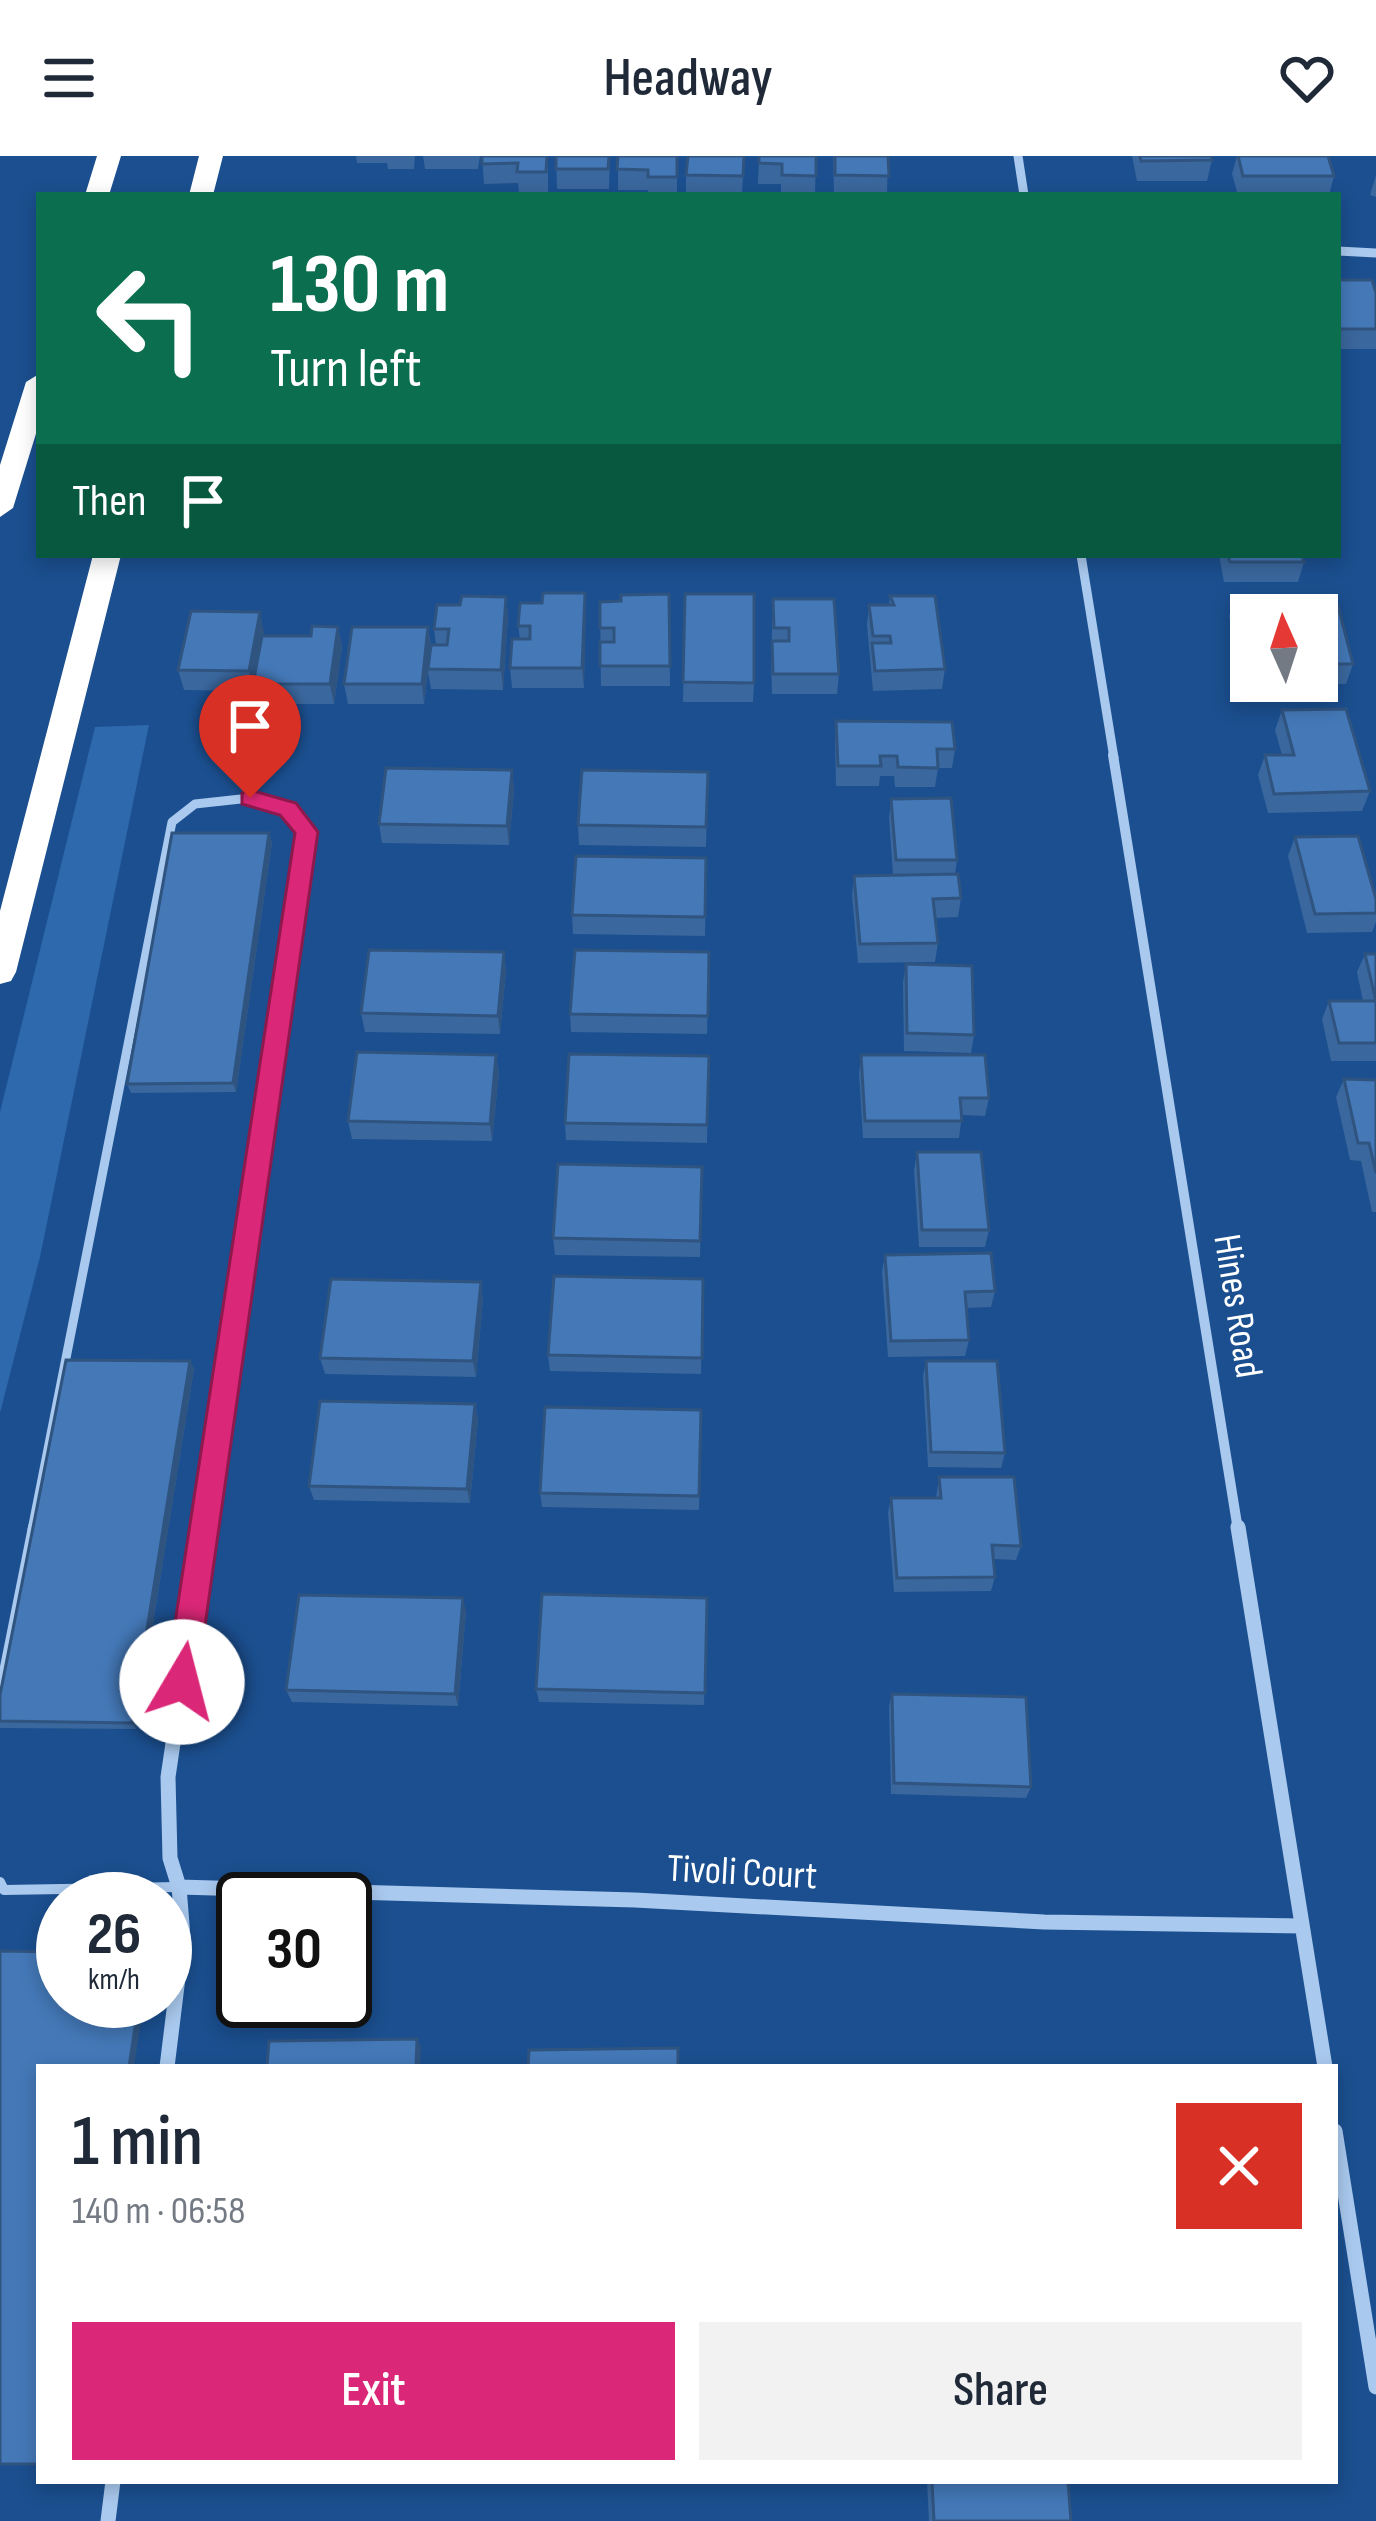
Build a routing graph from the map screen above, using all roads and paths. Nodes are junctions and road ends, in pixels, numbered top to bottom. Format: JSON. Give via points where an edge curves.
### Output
{"nodes":[{"id":1,"x":109,"y":156,"type":"edge"},
{"id":2,"x":211,"y":156,"type":"edge"},
{"id":3,"x":1018,"y":156,"type":"edge"},
{"id":4,"x":98,"y":192,"type":"edge"},
{"id":5,"x":202,"y":192,"type":"edge"},
{"id":6,"x":1024,"y":192,"type":"edge"},
{"id":7,"x":1341,"y":250,"type":"edge"},
{"id":8,"x":1376,"y":253,"type":"edge"},
{"id":9,"x":36,"y":392,"type":"edge"},
{"id":10,"x":0,"y":508,"type":"edge"},
{"id":11,"x":106,"y":558,"type":"edge"},
{"id":12,"x":1081,"y":558,"type":"edge"},
{"id":13,"x":306,"y":832,"type":"joint"},
{"id":14,"x":0,"y":972,"type":"edge"},
{"id":15,"x":0,"y":1692,"type":"edge"},
{"id":16,"x":174,"y":1872,"type":"edge"},
{"id":17,"x":2,"y":1886,"type":"edge"},
{"id":18,"x":36,"y":1886,"type":"edge"},
{"id":19,"x":192,"y":1887,"type":"edge"},
{"id":20,"x":0,"y":1906,"type":"edge"},
{"id":21,"x":1302,"y":1926,"type":"junction"},
{"id":22,"x":171,"y":2028,"type":"edge"},
{"id":23,"x":166,"y":2064,"type":"edge"},
{"id":24,"x":1325,"y":2064,"type":"edge"},
{"id":25,"x":1338,"y":2150,"type":"edge"},
{"id":26,"x":1376,"y":2387,"type":"edge"},
{"id":27,"x":113,"y":2484,"type":"edge"},
{"id":28,"x":108,"y":2521,"type":"edge"}],
"edges":[{"from":1,"to":4,"type":"highway"},
{"from":2,"to":5,"type":"highway"},
{"from":3,"to":6,"type":"street"},
{"from":7,"to":8,"type":"street"},
{"from":9,"to":10,"type":"highway"},
{"from":11,"to":14,"type":"highway"},
{"from":12,"to":21,"type":"street","name":"Hines Road"},
{"from":13,"to":15,"type":"lane","via":[[288,809],[250,798],[195,804],[172,822]]},
{"from":13,"to":16,"type":"street","via":[[168,1777]]},
{"from":17,"to":18,"type":"lane"},
{"from":17,"to":20,"type":"lane"},
{"from":19,"to":21,"type":"street","name":"Tivoli Court"},
{"from":21,"to":24,"type":"street","name":"Hines Road"},
{"from":22,"to":23,"type":"street"},
{"from":25,"to":26,"type":"street"},
{"from":27,"to":28,"type":"street"}]}
